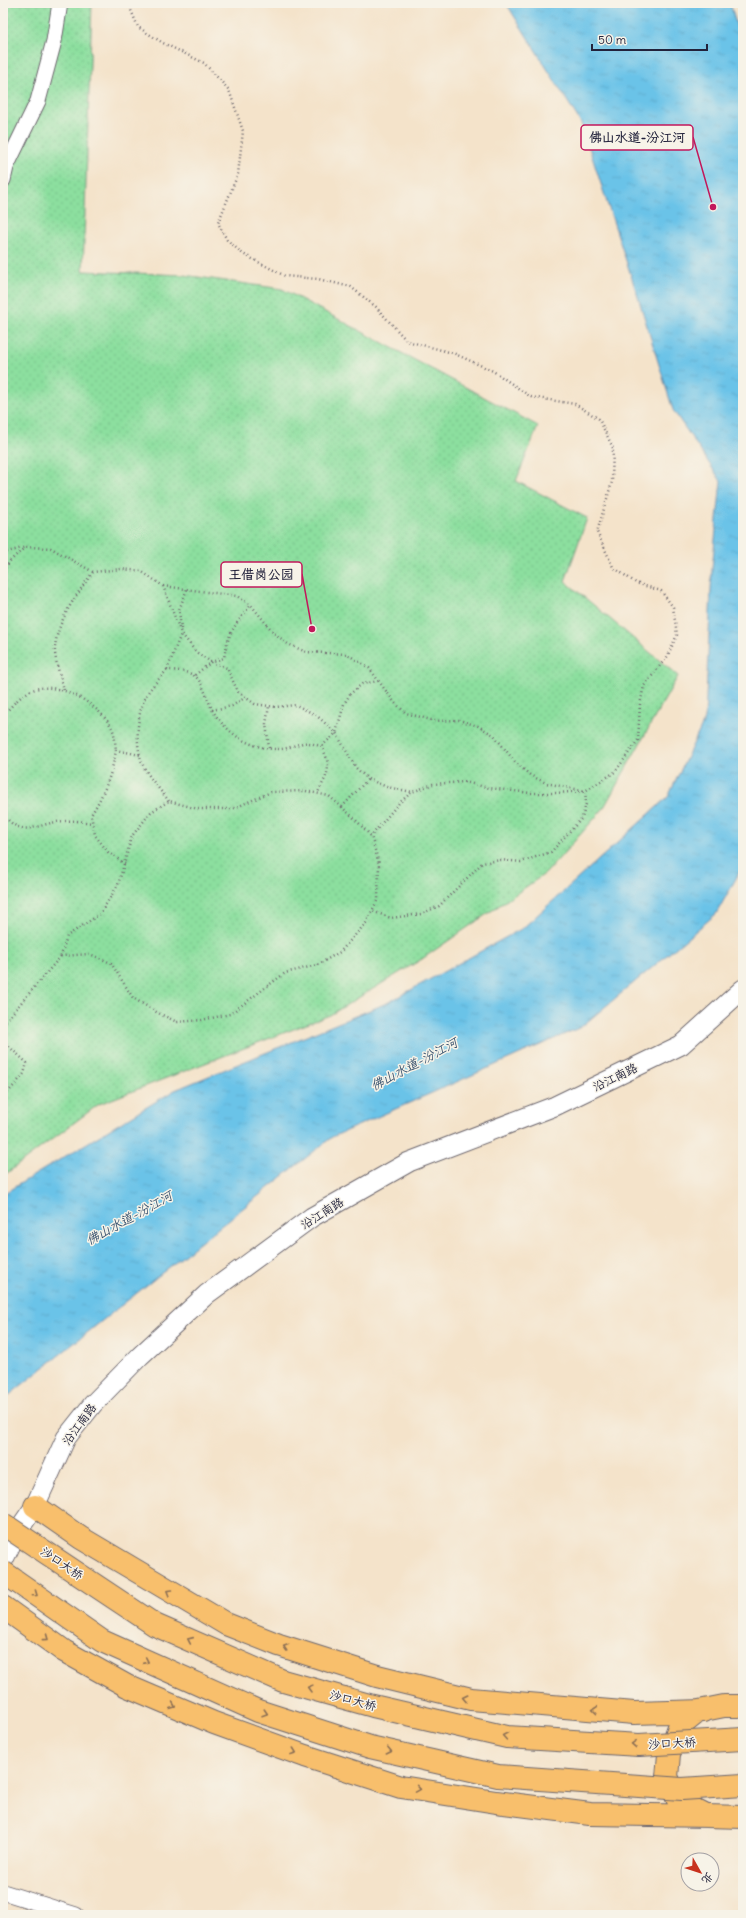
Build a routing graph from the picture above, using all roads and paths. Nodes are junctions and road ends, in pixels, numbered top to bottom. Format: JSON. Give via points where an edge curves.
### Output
{"nodes":[{"id":1,"x":60,"y":3,"type":"edge"},
{"id":2,"x":128,"y":3,"type":"edge"},
{"id":3,"x":3,"y":180,"type":"edge"},
{"id":4,"x":26,"y":547,"type":"junction"},
{"id":5,"x":3,"y":553,"type":"edge"},
{"id":6,"x":3,"y":571,"type":"edge"},
{"id":7,"x":93,"y":572,"type":"junction"},
{"id":8,"x":163,"y":586,"type":"junction"},
{"id":9,"x":188,"y":589,"type":"junction"},
{"id":10,"x":251,"y":606,"type":"junction"},
{"id":11,"x":3,"y":625,"type":"edge"},
{"id":12,"x":3,"y":631,"type":"edge"},
{"id":13,"x":181,"y":634,"type":"junction"},
{"id":14,"x":211,"y":662,"type":"junction"},
{"id":15,"x":167,"y":670,"type":"junction"},
{"id":16,"x":195,"y":676,"type":"junction"},
{"id":17,"x":378,"y":681,"type":"junction"},
{"id":18,"x":64,"y":690,"type":"junction"},
{"id":19,"x":246,"y":697,"type":"junction"},
{"id":20,"x":269,"y":706,"type":"junction"},
{"id":21,"x":212,"y":710,"type":"junction"},
{"id":22,"x":3,"y":715,"type":"edge"},
{"id":23,"x":336,"y":734,"type":"junction"},
{"id":24,"x":322,"y":746,"type":"junction"},
{"id":25,"x":269,"y":748,"type":"junction"},
{"id":26,"x":116,"y":750,"type":"junction"},
{"id":27,"x":140,"y":755,"type":"junction"},
{"id":28,"x":368,"y":779,"type":"junction"},
{"id":29,"x":585,"y":791,"type":"junction"},
{"id":30,"x":412,"y":792,"type":"junction"},
{"id":31,"x":318,"y":794,"type":"junction"},
{"id":32,"x":169,"y":801,"type":"junction"},
{"id":33,"x":342,"y":807,"type":"junction"},
{"id":34,"x":3,"y":814,"type":"edge"},
{"id":35,"x":92,"y":823,"type":"junction"},
{"id":36,"x":371,"y":836,"type":"junction"},
{"id":37,"x":125,"y":864,"type":"junction"},
{"id":38,"x":372,"y":911,"type":"junction"},
{"id":39,"x":61,"y":956,"type":"junction"},
{"id":40,"x":743,"y":989,"type":"edge"},
{"id":41,"x":3,"y":1024,"type":"edge"},
{"id":42,"x":3,"y":1040,"type":"edge"},
{"id":43,"x":3,"y":1098,"type":"edge"},
{"id":44,"x":35,"y":1506,"type":"junction"},
{"id":45,"x":3,"y":1524,"type":"edge"},
{"id":46,"x":3,"y":1561,"type":"edge"},
{"id":47,"x":3,"y":1572,"type":"edge"},
{"id":48,"x":3,"y":1607,"type":"edge"},
{"id":49,"x":743,"y":1706,"type":"edge"},
{"id":50,"x":704,"y":1710,"type":"junction"},
{"id":51,"x":743,"y":1739,"type":"edge"},
{"id":52,"x":743,"y":1785,"type":"edge"},
{"id":53,"x":711,"y":1816,"type":"junction"},
{"id":54,"x":743,"y":1817,"type":"edge"},
{"id":55,"x":3,"y":1892,"type":"edge"},
{"id":56,"x":76,"y":1915,"type":"edge"}],
"edges":[{"from":1,"to":3,"type":"street","via":[[54,41],[38,101],[6,167]]},
{"from":2,"to":29,"type":"path","via":[[138,27],[163,43],[204,63],[229,90],[243,131],[238,174],[218,223],[227,240],[243,254],[285,276],[318,279],[352,287],[376,307],[407,341],[453,353],[493,371],[531,397],[575,404],[598,419],[613,448],[612,482],[597,532],[613,568],[636,583],[661,591],[673,607],[677,635],[667,657],[644,686],[638,740],[615,772]]},
{"from":4,"to":5,"type":"path"},
{"from":4,"to":6,"type":"path"},
{"from":4,"to":7,"type":"path","via":[[51,548]]},
{"from":7,"to":8,"type":"path","via":[[121,569],[141,571]]},
{"from":7,"to":18,"type":"path","via":[[74,598],[62,622],[55,647]]},
{"from":8,"to":9,"type":"path"},
{"from":8,"to":13,"type":"path"},
{"from":9,"to":10,"type":"path","via":[[237,596]]},
{"from":9,"to":13,"type":"path","via":[[179,610]]},
{"from":10,"to":14,"type":"path","via":[[231,631],[224,658]]},
{"from":10,"to":17,"type":"path","via":[[274,633],[288,644],[306,652],[347,654],[369,668]]},
{"from":11,"to":12,"type":"path"},
{"from":13,"to":14,"type":"path","via":[[196,652]]},
{"from":13,"to":15,"type":"path"},
{"from":14,"to":16,"type":"path"},
{"from":14,"to":19,"type":"path","via":[[227,668],[238,692]]},
{"from":15,"to":16,"type":"path","via":[[183,670]]},
{"from":15,"to":27,"type":"path","via":[[147,695],[140,716],[137,738]]},
{"from":16,"to":21,"type":"path","via":[[203,685]]},
{"from":17,"to":23,"type":"path","via":[[362,684],[350,694],[344,704]]},
{"from":17,"to":29,"type":"path","via":[[406,713],[435,721],[459,720],[478,726],[494,735],[515,762],[530,775],[546,783]]},
{"from":18,"to":22,"type":"path","via":[[39,688],[21,696]]},
{"from":18,"to":26,"type":"path","via":[[84,700],[101,715],[112,729]]},
{"from":19,"to":20,"type":"path","via":[[255,704]]},
{"from":19,"to":21,"type":"path","via":[[232,706]]},
{"from":20,"to":23,"type":"path","via":[[296,706],[316,715]]},
{"from":20,"to":25,"type":"path","via":[[266,724]]},
{"from":21,"to":25,"type":"path","via":[[222,725],[240,738],[261,748]]},
{"from":23,"to":24,"type":"path"},
{"from":23,"to":28,"type":"path","via":[[356,768]]},
{"from":24,"to":25,"type":"path","via":[[305,742],[280,749]]},
{"from":24,"to":31,"type":"path","via":[[329,760],[327,776]]},
{"from":26,"to":27,"type":"path"},
{"from":26,"to":35,"type":"path","via":[[113,771],[102,798],[91,815]]},
{"from":27,"to":32,"type":"path","via":[[145,769]]},
{"from":28,"to":30,"type":"path","via":[[387,788]]},
{"from":28,"to":33,"type":"path"},
{"from":29,"to":30,"type":"path","via":[[531,793],[465,782],[433,784]]},
{"from":29,"to":38,"type":"path","via":[[586,804],[582,818],[551,852],[520,862],[501,860],[482,863],[439,906],[421,914],[391,918]]},
{"from":30,"to":36,"type":"path","via":[[399,802]]},
{"from":31,"to":32,"type":"path","via":[[306,791],[271,792],[232,809],[198,809]]},
{"from":31,"to":33,"type":"path","via":[[329,796]]},
{"from":32,"to":37,"type":"path","via":[[151,812],[132,836]]},
{"from":33,"to":36,"type":"path"},
{"from":34,"to":35,"type":"path","via":[[10,824],[24,830],[64,821]]},
{"from":35,"to":37,"type":"path","via":[[95,835],[108,852]]},
{"from":36,"to":38,"type":"path","via":[[379,864],[378,898]]},
{"from":37,"to":39,"type":"path","via":[[118,885],[100,914],[67,936]]},
{"from":38,"to":39,"type":"path","via":[[366,923],[340,952],[317,966],[285,973],[230,1014],[202,1020],[177,1022],[133,998],[111,963],[90,954]]},
{"from":39,"to":41,"type":"path"},
{"from":40,"to":44,"type":"street","name":"沿江南路","via":[[681,1045],[554,1106],[408,1162],[306,1222],[207,1294],[93,1404],[66,1438]]},
{"from":42,"to":43,"type":"path","via":[[27,1063],[24,1074]]},
{"from":44,"to":46,"type":"street","name":"沿江南路","via":[[17,1532]]},
{"from":50,"to":44,"type":"main road","one_way":true,"via":[[634,1713],[471,1699],[377,1676],[279,1645],[226,1624],[81,1538]]},
{"from":51,"to":45,"type":"main road","name":"沙口大桥","one_way":true,"bridge":true,"via":[[639,1745],[507,1737],[373,1706],[283,1681],[155,1624]]},
{"from":47,"to":52,"type":"main road","one_way":true,"bridge":true,"via":[[102,1641],[258,1711],[370,1747],[498,1776],[682,1789]]},
{"from":48,"to":53,"type":"main road","one_way":true,"via":[[64,1651],[127,1686],[214,1723],[401,1787],[590,1814]]},
{"from":49,"to":50,"type":"main road"},
{"from":50,"to":53,"type":"main road","via":[[679,1727],[669,1754],[667,1777],[679,1802],[706,1816]]},
{"from":53,"to":54,"type":"main road"},
{"from":55,"to":56,"type":"street"}]}
